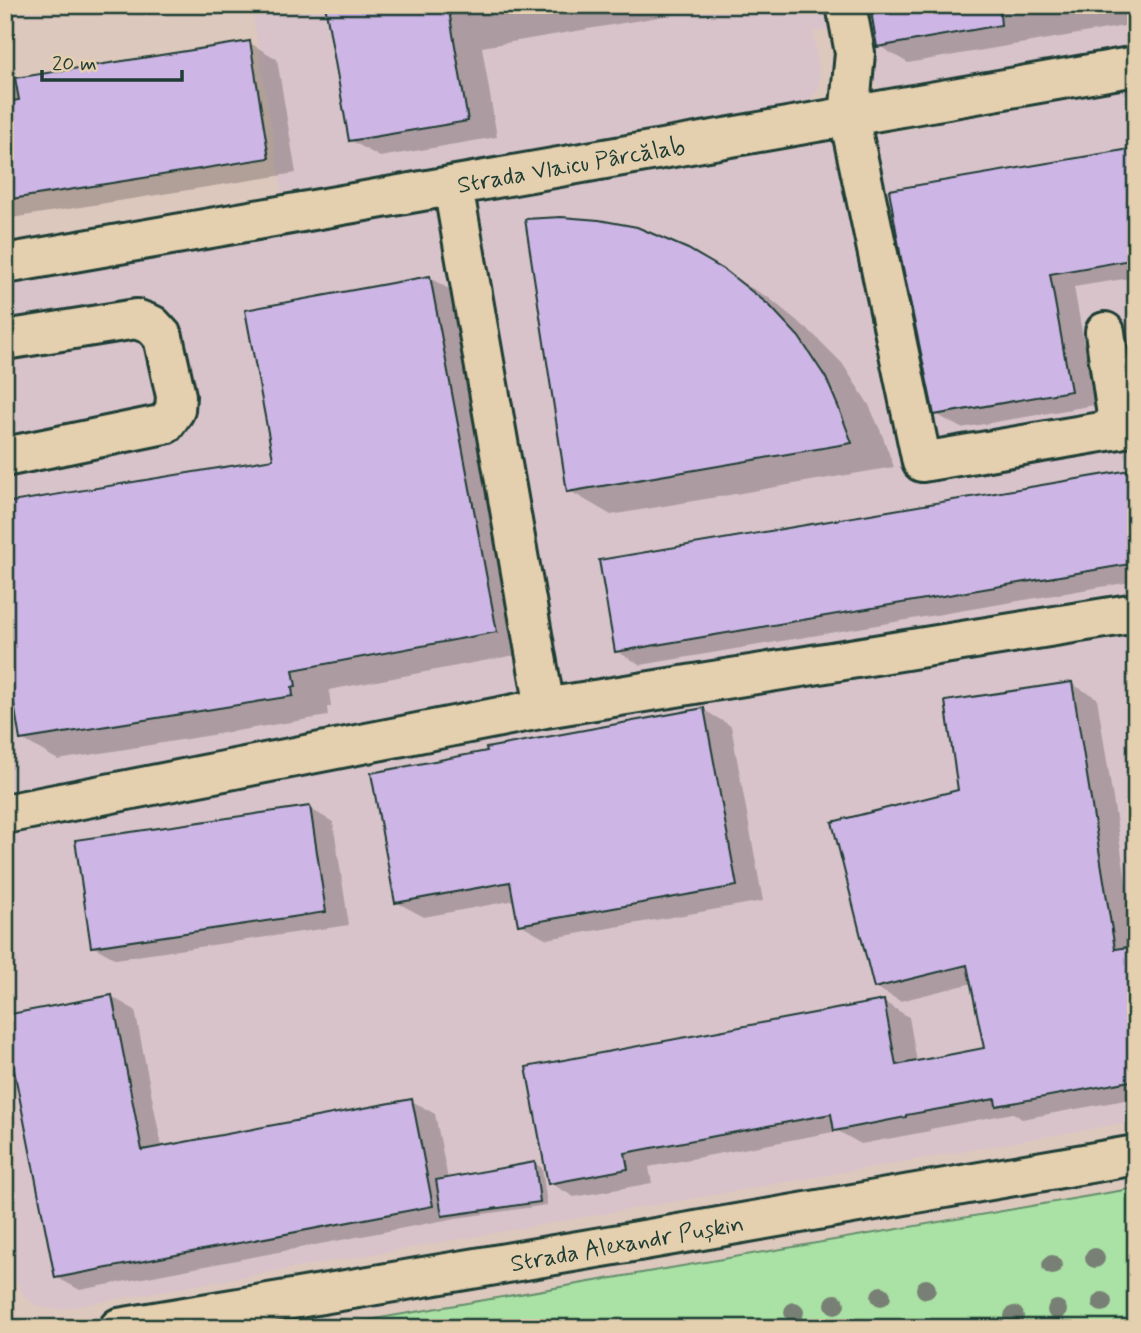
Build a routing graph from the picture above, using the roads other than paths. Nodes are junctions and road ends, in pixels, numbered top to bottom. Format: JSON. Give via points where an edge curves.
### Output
{"nodes":[{"id":1,"x":846,"y":5,"type":"edge"},
{"id":2,"x":1136,"y":66,"type":"edge"},
{"id":3,"x":849,"y":117,"type":"junction"},
{"id":4,"x":453,"y":186,"type":"junction"},
{"id":5,"x":5,"y":264,"type":"edge"},
{"id":6,"x":1105,"y":332,"type":"dead end"},
{"id":7,"x":5,"y":340,"type":"edge"},
{"id":8,"x":5,"y":457,"type":"edge"},
{"id":9,"x":1136,"y":613,"type":"edge"},
{"id":10,"x":545,"y":708,"type":"junction"},
{"id":11,"x":5,"y":814,"type":"edge"},
{"id":12,"x":1136,"y":1155,"type":"edge"},
{"id":13,"x":118,"y":1328,"type":"edge"}],
"edges":[{"from":1,"to":3,"type":"street","via":[[855,53]]},
{"from":2,"to":3,"type":"street","name":"Strada Vlaicu Pârcălab"},
{"from":3,"to":4,"type":"street","name":"Strada Vlaicu Pârcălab"},
{"from":3,"to":6,"type":"street","via":[[922,462],[1119,429]]},
{"from":4,"to":5,"type":"street","name":"Strada Vlaicu Pârcălab"},
{"from":4,"to":10,"type":"street"},
{"from":7,"to":8,"type":"street","via":[[136,319],[152,325],[163,337],[176,396],[175,410],[165,424]]},
{"from":9,"to":10,"type":"street"},
{"from":10,"to":11,"type":"street"},
{"from":12,"to":13,"type":"street","name":"Strada Alexandr Pușkin"}]}
